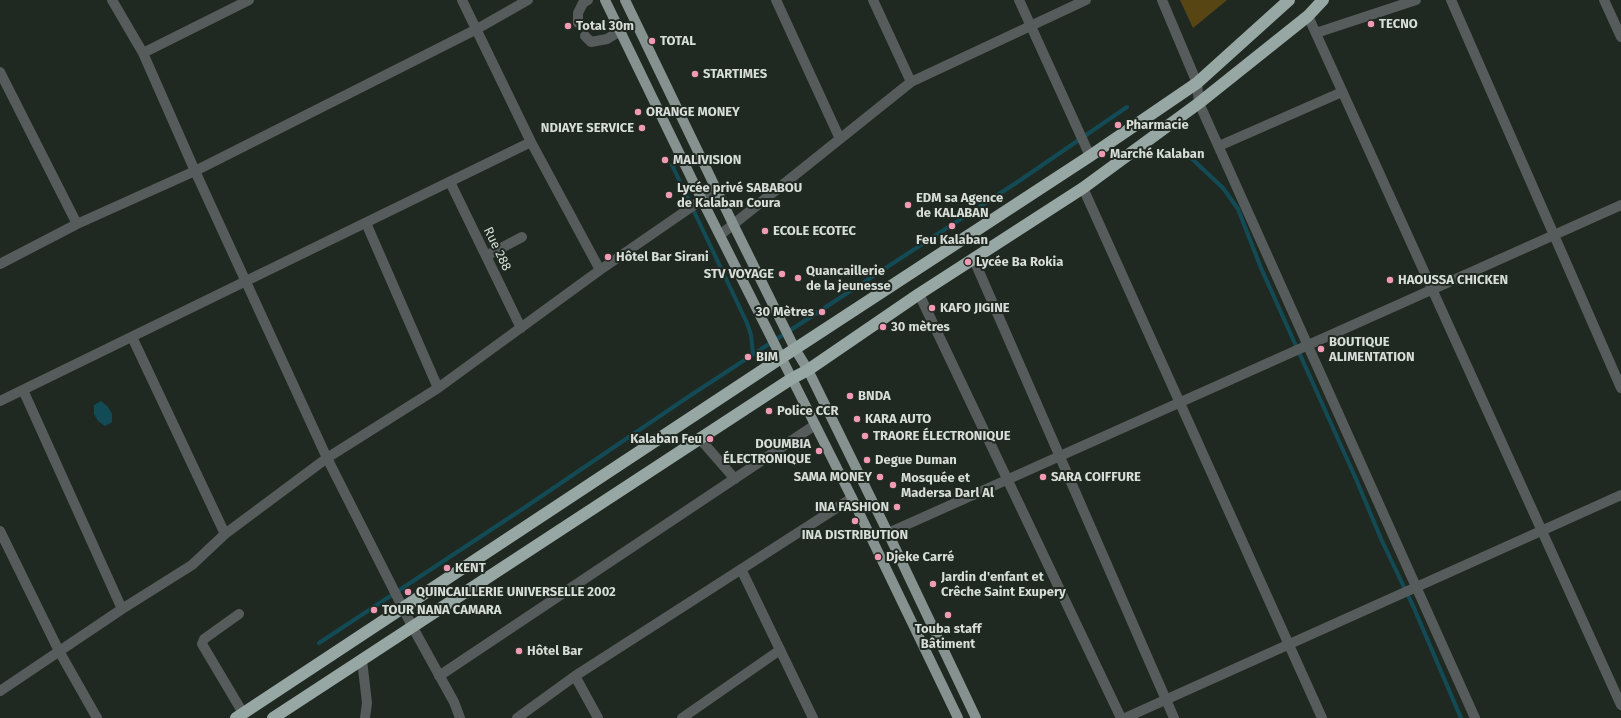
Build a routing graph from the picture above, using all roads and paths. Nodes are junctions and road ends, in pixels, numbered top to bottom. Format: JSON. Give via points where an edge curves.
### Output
{"nodes":[{"id":1,"x":112,"y":0,"type":"edge"},
{"id":2,"x":249,"y":0,"type":"edge"},
{"id":3,"x":462,"y":0,"type":"edge"},
{"id":4,"x":528,"y":0,"type":"edge"},
{"id":5,"x":588,"y":0,"type":"edge"},
{"id":6,"x":606,"y":0,"type":"edge"},
{"id":7,"x":625,"y":0,"type":"edge"},
{"id":8,"x":776,"y":0,"type":"edge"},
{"id":9,"x":874,"y":0,"type":"edge"},
{"id":10,"x":1019,"y":0,"type":"edge"},
{"id":11,"x":1086,"y":0,"type":"edge"},
{"id":12,"x":1162,"y":0,"type":"edge"},
{"id":13,"x":1289,"y":0,"type":"edge"},
{"id":14,"x":1323,"y":0,"type":"edge"},
{"id":15,"x":1416,"y":0,"type":"edge"},
{"id":16,"x":1451,"y":0,"type":"edge"},
{"id":17,"x":1604,"y":0,"type":"edge"},
{"id":18,"x":1308,"y":16,"type":"junction"},
{"id":19,"x":578,"y":23,"type":"dead end"},
{"id":20,"x":1031,"y":26,"type":"junction"},
{"id":21,"x":477,"y":29,"type":"junction"},
{"id":22,"x":620,"y":31,"type":"junction"},
{"id":23,"x":1316,"y":34,"type":"junction"},
{"id":24,"x":584,"y":36,"type":"dead end"},
{"id":25,"x":1621,"y":37,"type":"edge"},
{"id":26,"x":143,"y":53,"type":"junction"},
{"id":27,"x":0,"y":72,"type":"edge"},
{"id":28,"x":911,"y":82,"type":"junction"},
{"id":29,"x":1198,"y":83,"type":"junction"},
{"id":30,"x":1342,"y":92,"type":"junction"},
{"id":31,"x":1199,"y":102,"type":"junction"},
{"id":32,"x":840,"y":139,"type":"junction"},
{"id":33,"x":531,"y":142,"type":"junction"},
{"id":34,"x":1219,"y":146,"type":"junction"},
{"id":35,"x":1090,"y":156,"type":"junction"},
{"id":36,"x":195,"y":171,"type":"junction"},
{"id":37,"x":450,"y":182,"type":"junction"},
{"id":38,"x":1083,"y":188,"type":"junction"},
{"id":39,"x":716,"y":190,"type":"junction"},
{"id":40,"x":702,"y":200,"type":"junction"},
{"id":41,"x":1621,"y":205,"type":"edge"},
{"id":42,"x":366,"y":223,"type":"junction"},
{"id":43,"x":77,"y":224,"type":"junction"},
{"id":44,"x":733,"y":224,"type":"junction"},
{"id":45,"x":720,"y":235,"type":"junction"},
{"id":46,"x":1554,"y":235,"type":"junction"},
{"id":47,"x":522,"y":237,"type":"dead end"},
{"id":48,"x":486,"y":256,"type":"junction"},
{"id":49,"x":974,"y":260,"type":"junction"},
{"id":50,"x":0,"y":264,"type":"edge"},
{"id":51,"x":600,"y":270,"type":"junction"},
{"id":52,"x":245,"y":281,"type":"junction"},
{"id":53,"x":1432,"y":289,"type":"junction"},
{"id":54,"x":919,"y":294,"type":"junction"},
{"id":55,"x":521,"y":328,"type":"junction"},
{"id":56,"x":132,"y":337,"type":"junction"},
{"id":57,"x":1309,"y":344,"type":"junction"},
{"id":58,"x":795,"y":349,"type":"junction"},
{"id":59,"x":781,"y":358,"type":"junction"},
{"id":60,"x":808,"y":370,"type":"junction"},
{"id":61,"x":791,"y":379,"type":"junction"},
{"id":62,"x":438,"y":388,"type":"junction"},
{"id":63,"x":1621,"y":388,"type":"edge"},
{"id":64,"x":23,"y":390,"type":"junction"},
{"id":65,"x":0,"y":401,"type":"edge"},
{"id":66,"x":1180,"y":402,"type":"junction"},
{"id":67,"x":815,"y":425,"type":"junction"},
{"id":68,"x":700,"y":438,"type":"junction"},
{"id":69,"x":1059,"y":456,"type":"junction"},
{"id":70,"x":327,"y":458,"type":"junction"},
{"id":71,"x":735,"y":479,"type":"junction"},
{"id":72,"x":1007,"y":479,"type":"junction"},
{"id":73,"x":1621,"y":495,"type":"edge"},
{"id":74,"x":852,"y":498,"type":"junction"},
{"id":75,"x":1542,"y":530,"type":"junction"},
{"id":76,"x":0,"y":531,"type":"edge"},
{"id":77,"x":888,"y":532,"type":"junction"},
{"id":78,"x":225,"y":534,"type":"junction"},
{"id":79,"x":741,"y":569,"type":"junction"},
{"id":80,"x":1417,"y":586,"type":"junction"},
{"id":81,"x":404,"y":608,"type":"junction"},
{"id":82,"x":122,"y":610,"type":"junction"},
{"id":83,"x":239,"y":614,"type":"dead end"},
{"id":84,"x":412,"y":626,"type":"junction"},
{"id":85,"x":1289,"y":644,"type":"junction"},
{"id":86,"x":780,"y":650,"type":"junction"},
{"id":87,"x":59,"y":651,"type":"junction"},
{"id":88,"x":362,"y":660,"type":"junction"},
{"id":89,"x":439,"y":676,"type":"junction"},
{"id":90,"x":575,"y":676,"type":"junction"},
{"id":91,"x":0,"y":691,"type":"edge"},
{"id":92,"x":1166,"y":700,"type":"junction"},
{"id":93,"x":1621,"y":705,"type":"edge"},
{"id":94,"x":240,"y":716,"type":"edge"},
{"id":95,"x":97,"y":718,"type":"edge"},
{"id":96,"x":273,"y":718,"type":"edge"},
{"id":97,"x":365,"y":718,"type":"edge"},
{"id":98,"x":460,"y":718,"type":"edge"},
{"id":99,"x":517,"y":718,"type":"edge"},
{"id":100,"x":598,"y":718,"type":"edge"},
{"id":101,"x":682,"y":718,"type":"edge"},
{"id":102,"x":813,"y":718,"type":"edge"},
{"id":103,"x":958,"y":718,"type":"edge"},
{"id":104,"x":976,"y":718,"type":"edge"},
{"id":105,"x":1121,"y":718,"type":"edge"},
{"id":106,"x":1125,"y":718,"type":"edge"},
{"id":107,"x":1174,"y":718,"type":"edge"},
{"id":108,"x":1322,"y":718,"type":"edge"},
{"id":109,"x":1475,"y":718,"type":"edge"}],
"edges":[{"from":1,"to":26,"type":"street"},
{"from":2,"to":26,"type":"street"},
{"from":3,"to":21,"type":"street"},
{"from":4,"to":21,"type":"street"},
{"from":5,"to":19,"type":"street","via":[[583,3],[578,14]]},
{"from":6,"to":22,"type":"main road"},
{"from":7,"to":39,"type":"main road"},
{"from":8,"to":32,"type":"street"},
{"from":9,"to":28,"type":"street"},
{"from":10,"to":20,"type":"street"},
{"from":11,"to":20,"type":"street"},
{"from":12,"to":29,"type":"street"},
{"from":13,"to":29,"type":"highway"},
{"from":14,"to":18,"type":"highway"},
{"from":15,"to":23,"type":"street"},
{"from":16,"to":46,"type":"street"},
{"from":17,"to":25,"type":"street"},
{"from":18,"to":23,"type":"street"},
{"from":18,"to":31,"type":"highway"},
{"from":20,"to":28,"type":"street"},
{"from":20,"to":35,"type":"street"},
{"from":21,"to":33,"type":"street"},
{"from":21,"to":36,"type":"street"},
{"from":22,"to":24,"type":"street","via":[[607,39],[591,42]]},
{"from":22,"to":40,"type":"main road"},
{"from":23,"to":30,"type":"street"},
{"from":26,"to":36,"type":"street"},
{"from":27,"to":43,"type":"street"},
{"from":28,"to":32,"type":"street"},
{"from":29,"to":31,"type":"street"},
{"from":29,"to":35,"type":"highway"},
{"from":30,"to":34,"type":"street"},
{"from":30,"to":53,"type":"street"},
{"from":31,"to":34,"type":"street"},
{"from":31,"to":38,"type":"highway"},
{"from":32,"to":44,"type":"street"},
{"from":33,"to":37,"type":"street"},
{"from":33,"to":51,"type":"street"},
{"from":34,"to":57,"type":"street"},
{"from":35,"to":58,"type":"highway"},
{"from":36,"to":43,"type":"street"},
{"from":36,"to":52,"type":"street"},
{"from":37,"to":42,"type":"street"},
{"from":37,"to":48,"type":"street","name":"Rue 288"},
{"from":38,"to":49,"type":"highway"},
{"from":38,"to":66,"type":"street"},
{"from":39,"to":40,"type":"street"},
{"from":39,"to":44,"type":"main road"},
{"from":40,"to":45,"type":"main road"},
{"from":40,"to":51,"type":"street"},
{"from":41,"to":46,"type":"street"},
{"from":42,"to":52,"type":"street"},
{"from":42,"to":62,"type":"street"},
{"from":43,"to":50,"type":"street"},
{"from":44,"to":45,"type":"street"},
{"from":44,"to":58,"type":"main road"},
{"from":45,"to":59,"type":"main road"},
{"from":46,"to":53,"type":"street"},
{"from":46,"to":63,"type":"street"},
{"from":47,"to":48,"type":"street"},
{"from":48,"to":55,"type":"street","name":"Rue 288"},
{"from":49,"to":54,"type":"highway"},
{"from":49,"to":69,"type":"street"},
{"from":51,"to":55,"type":"street"},
{"from":52,"to":56,"type":"street"},
{"from":52,"to":70,"type":"street"},
{"from":53,"to":57,"type":"street"},
{"from":53,"to":75,"type":"street"},
{"from":54,"to":60,"type":"highway"},
{"from":54,"to":72,"type":"street"},
{"from":55,"to":62,"type":"street"},
{"from":56,"to":64,"type":"street"},
{"from":56,"to":78,"type":"street"},
{"from":57,"to":66,"type":"street"},
{"from":57,"to":80,"type":"street"},
{"from":58,"to":59,"type":"highway"},
{"from":58,"to":60,"type":"main road"},
{"from":59,"to":61,"type":"main road"},
{"from":59,"to":81,"type":"highway"},
{"from":60,"to":61,"type":"highway"},
{"from":60,"to":77,"type":"main road"},
{"from":61,"to":67,"type":"main road"},
{"from":61,"to":68,"type":"highway"},
{"from":62,"to":70,"type":"street"},
{"from":64,"to":65,"type":"street"},
{"from":64,"to":82,"type":"street"},
{"from":66,"to":69,"type":"street"},
{"from":66,"to":85,"type":"street"},
{"from":67,"to":71,"type":"street"},
{"from":67,"to":74,"type":"main road"},
{"from":68,"to":71,"type":"street"},
{"from":68,"to":84,"type":"highway"},
{"from":69,"to":72,"type":"street"},
{"from":69,"to":92,"type":"street"},
{"from":70,"to":78,"type":"street"},
{"from":70,"to":81,"type":"street"},
{"from":71,"to":89,"type":"street"},
{"from":72,"to":77,"type":"street"},
{"from":72,"to":105,"type":"street"},
{"from":73,"to":75,"type":"street"},
{"from":74,"to":79,"type":"street"},
{"from":74,"to":103,"type":"main road"},
{"from":75,"to":80,"type":"street"},
{"from":75,"to":93,"type":"street"},
{"from":76,"to":87,"type":"street"},
{"from":77,"to":104,"type":"main road"},
{"from":78,"to":82,"type":"street","via":[[192,565]]},
{"from":79,"to":86,"type":"street"},
{"from":79,"to":90,"type":"street"},
{"from":80,"to":85,"type":"street"},
{"from":80,"to":109,"type":"street"},
{"from":81,"to":84,"type":"street"},
{"from":81,"to":94,"type":"highway"},
{"from":82,"to":87,"type":"street"},
{"from":83,"to":94,"type":"street","via":[[204,639],[202,644]]},
{"from":84,"to":88,"type":"highway"},
{"from":84,"to":89,"type":"street"},
{"from":85,"to":92,"type":"street"},
{"from":85,"to":108,"type":"street"},
{"from":86,"to":101,"type":"street"},
{"from":86,"to":102,"type":"street"},
{"from":87,"to":91,"type":"street"},
{"from":87,"to":95,"type":"street"},
{"from":88,"to":96,"type":"highway"},
{"from":88,"to":97,"type":"street","via":[[367,703]]},
{"from":89,"to":98,"type":"street"},
{"from":90,"to":99,"type":"street"},
{"from":90,"to":100,"type":"street"},
{"from":92,"to":106,"type":"street"},
{"from":92,"to":107,"type":"street"}]}
